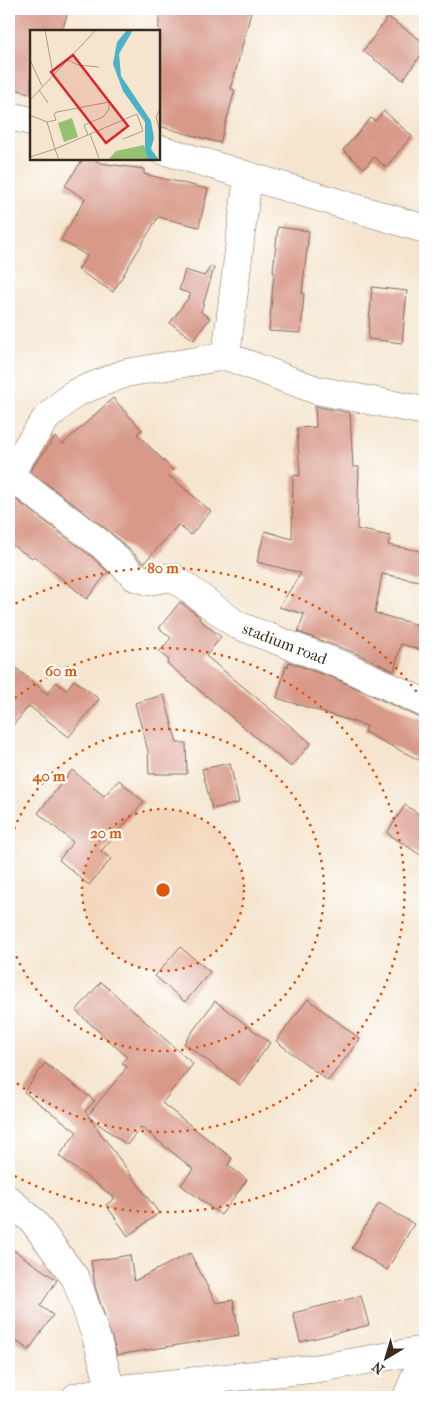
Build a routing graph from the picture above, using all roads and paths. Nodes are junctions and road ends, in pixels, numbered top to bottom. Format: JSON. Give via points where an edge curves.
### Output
{"nodes":[{"id":1,"x":9,"y":116,"type":"edge"},
{"id":2,"x":30,"y":121,"type":"edge"},
{"id":3,"x":160,"y":149,"type":"edge"},
{"id":4,"x":248,"y":176,"type":"junction"},
{"id":5,"x":425,"y":230,"type":"edge"},
{"id":6,"x":226,"y":356,"type":"junction"},
{"id":7,"x":425,"y":411,"type":"edge"},
{"id":8,"x":9,"y":475,"type":"edge"},
{"id":9,"x":425,"y":703,"type":"edge"},
{"id":10,"x":9,"y":1200,"type":"edge"},
{"id":11,"x":425,"y":1351,"type":"edge"},
{"id":12,"x":111,"y":1390,"type":"junction"},
{"id":13,"x":76,"y":1397,"type":"edge"},
{"id":14,"x":407,"y":1397,"type":"edge"}],
"edges":[{"from":1,"to":2,"type":"street"},
{"from":3,"to":4,"type":"street"},
{"from":4,"to":5,"type":"street"},
{"from":4,"to":6,"type":"street"},
{"from":6,"to":7,"type":"street","via":[[316,390]]},
{"from":6,"to":8,"type":"street","name":"stadium road","via":[[126,373],[75,394],[47,417]]},
{"from":8,"to":9,"type":"street","name":"stadium road","via":[[101,544],[135,577],[149,581],[173,576],[237,625],[347,667]]},
{"from":10,"to":12,"type":"street","via":[[33,1221],[76,1279]]},
{"from":11,"to":12,"type":"street","via":[[320,1368]]},
{"from":11,"to":14,"type":"street"},
{"from":12,"to":13,"type":"street"}]}
